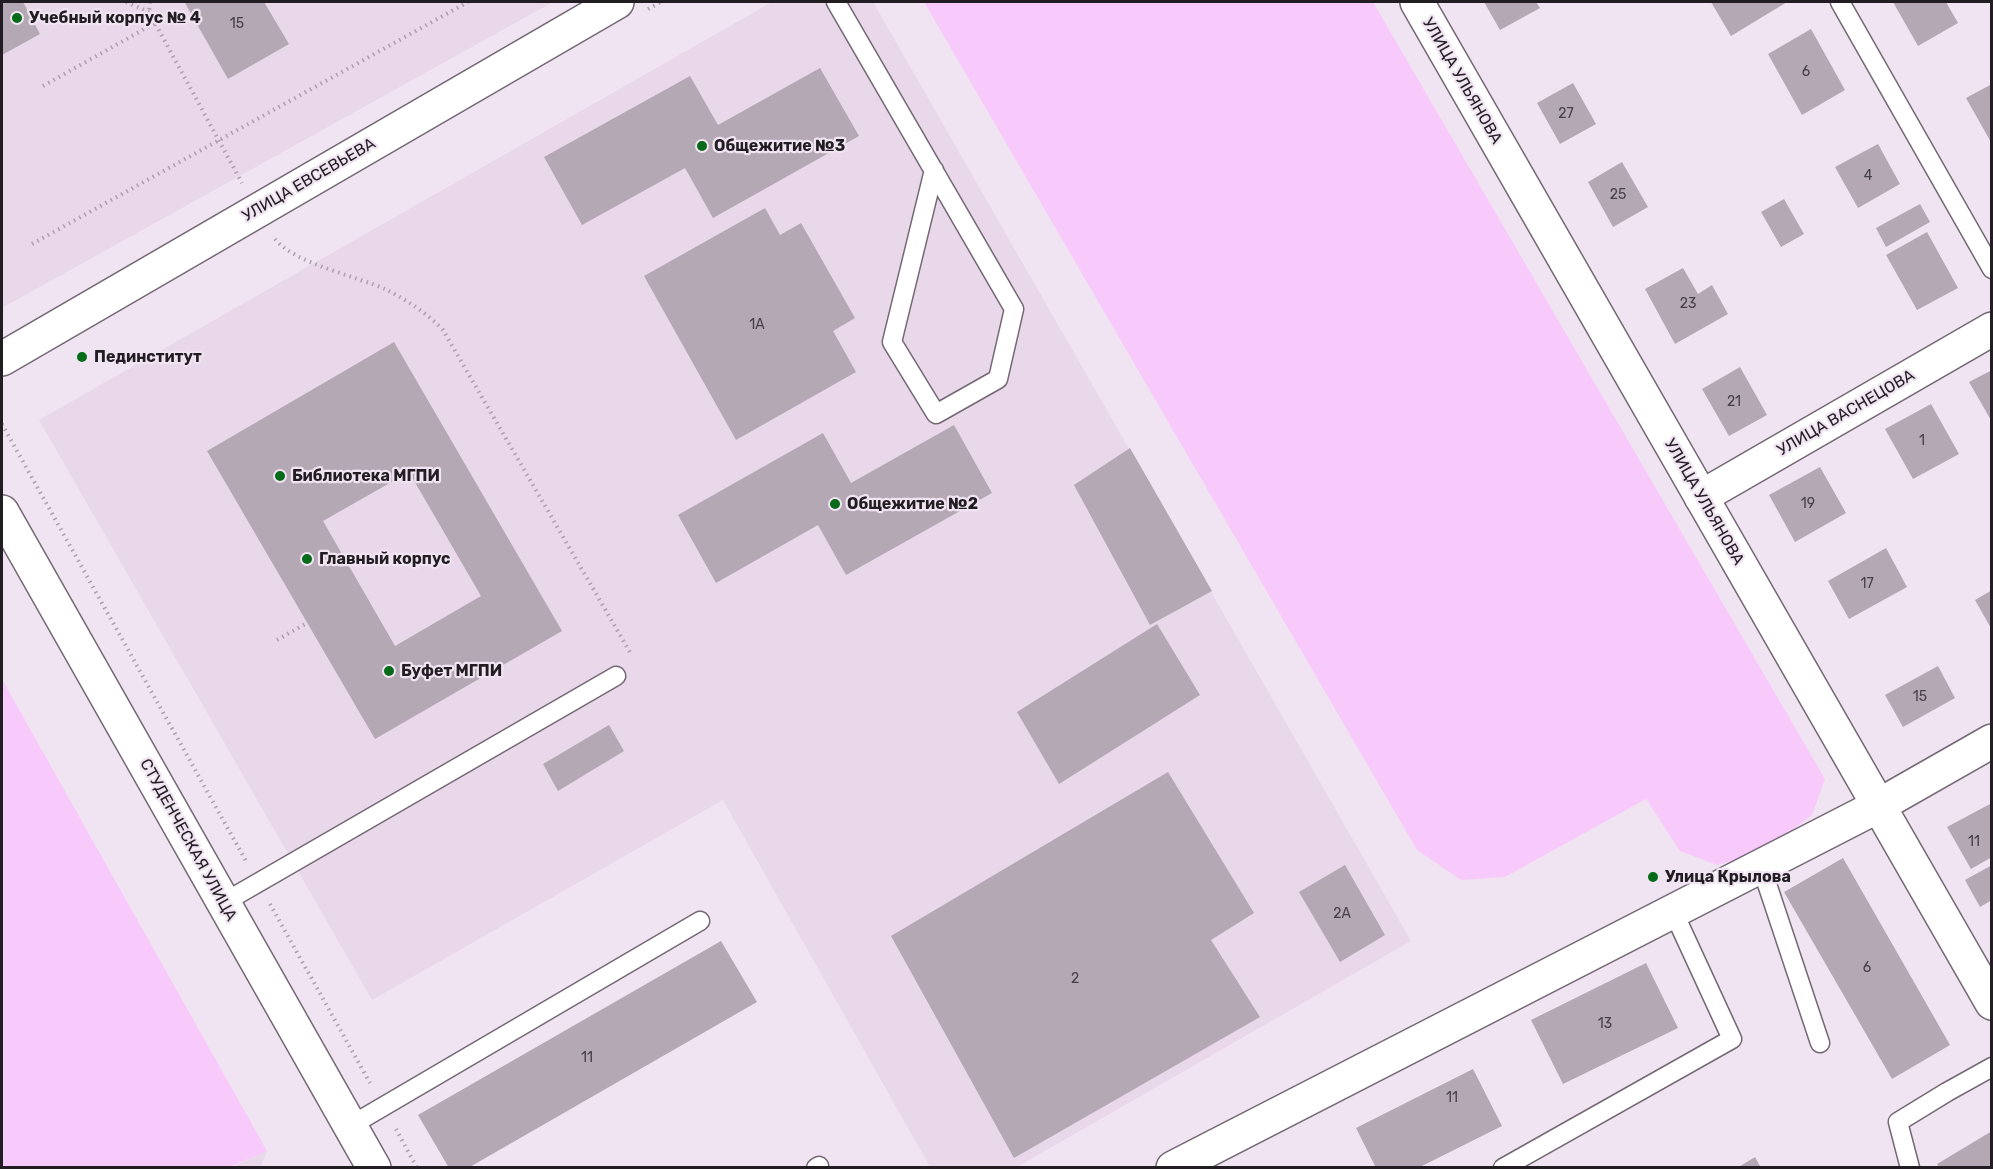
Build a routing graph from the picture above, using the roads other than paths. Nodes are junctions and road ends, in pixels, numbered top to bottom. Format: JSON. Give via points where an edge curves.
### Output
{"nodes":[{"id":1,"x":617,"y":2,"type":"edge"},
{"id":2,"x":836,"y":2,"type":"edge"},
{"id":3,"x":1417,"y":2,"type":"edge"},
{"id":4,"x":1840,"y":2,"type":"edge"},
{"id":5,"x":934,"y":170,"type":"junction"},
{"id":6,"x":1992,"y":269,"type":"edge"},
{"id":7,"x":1992,"y":329,"type":"edge"},
{"id":8,"x":2,"y":359,"type":"edge"},
{"id":9,"x":1701,"y":497,"type":"junction"},
{"id":10,"x":2,"y":512,"type":"edge"},
{"id":11,"x":616,"y":676,"type":"road end"},
{"id":12,"x":1992,"y":741,"type":"edge"},
{"id":13,"x":1878,"y":806,"type":"junction"},
{"id":14,"x":1761,"y":866,"type":"junction"},
{"id":15,"x":223,"y":903,"type":"junction"},
{"id":16,"x":1673,"y":911,"type":"junction"},
{"id":17,"x":700,"y":921,"type":"dead end"},
{"id":18,"x":1992,"y":1003,"type":"edge"},
{"id":19,"x":1820,"y":1042,"type":"dead end"},
{"id":20,"x":1992,"y":1067,"type":"edge"},
{"id":21,"x":350,"y":1126,"type":"junction"},
{"id":22,"x":374,"y":1167,"type":"edge"},
{"id":23,"x":1173,"y":1167,"type":"edge"},
{"id":24,"x":1503,"y":1167,"type":"edge"},
{"id":25,"x":1910,"y":1167,"type":"edge"}],
"edges":[{"from":1,"to":8,"type":"street","name":"УЛИЦА ЕВСЕВЬЕВА"},
{"from":2,"to":5,"type":"lane"},
{"from":3,"to":9,"type":"street","name":"УЛИЦА УЛЬЯНОВА"},
{"from":4,"to":6,"type":"lane"},
{"from":5,"to":5,"type":"lane","via":[[1014,309],[998,379],[936,414],[892,342]]},
{"from":7,"to":9,"type":"street","name":"УЛИЦА ВАСНЕЦОВА"},
{"from":9,"to":13,"type":"street","name":"УЛИЦА УЛЬЯНОВА"},
{"from":10,"to":15,"type":"street","name":"СТУДЕНЧЕСКАЯ УЛИЦА"},
{"from":11,"to":15,"type":"lane"},
{"from":12,"to":13,"type":"street"},
{"from":13,"to":14,"type":"street"},
{"from":13,"to":18,"type":"street","name":"УЛИЦА УЛЬЯНОВА"},
{"from":14,"to":16,"type":"street"},
{"from":14,"to":19,"type":"lane"},
{"from":15,"to":21,"type":"street","name":"СТУДЕНЧЕСКАЯ УЛИЦА"},
{"from":16,"to":23,"type":"street"},
{"from":16,"to":24,"type":"lane","via":[[1732,1039]]},
{"from":17,"to":21,"type":"lane"},
{"from":20,"to":25,"type":"lane","via":[[1898,1122]]},
{"from":21,"to":22,"type":"street","name":"СТУДЕНЧЕСКАЯ УЛИЦА"}]}
